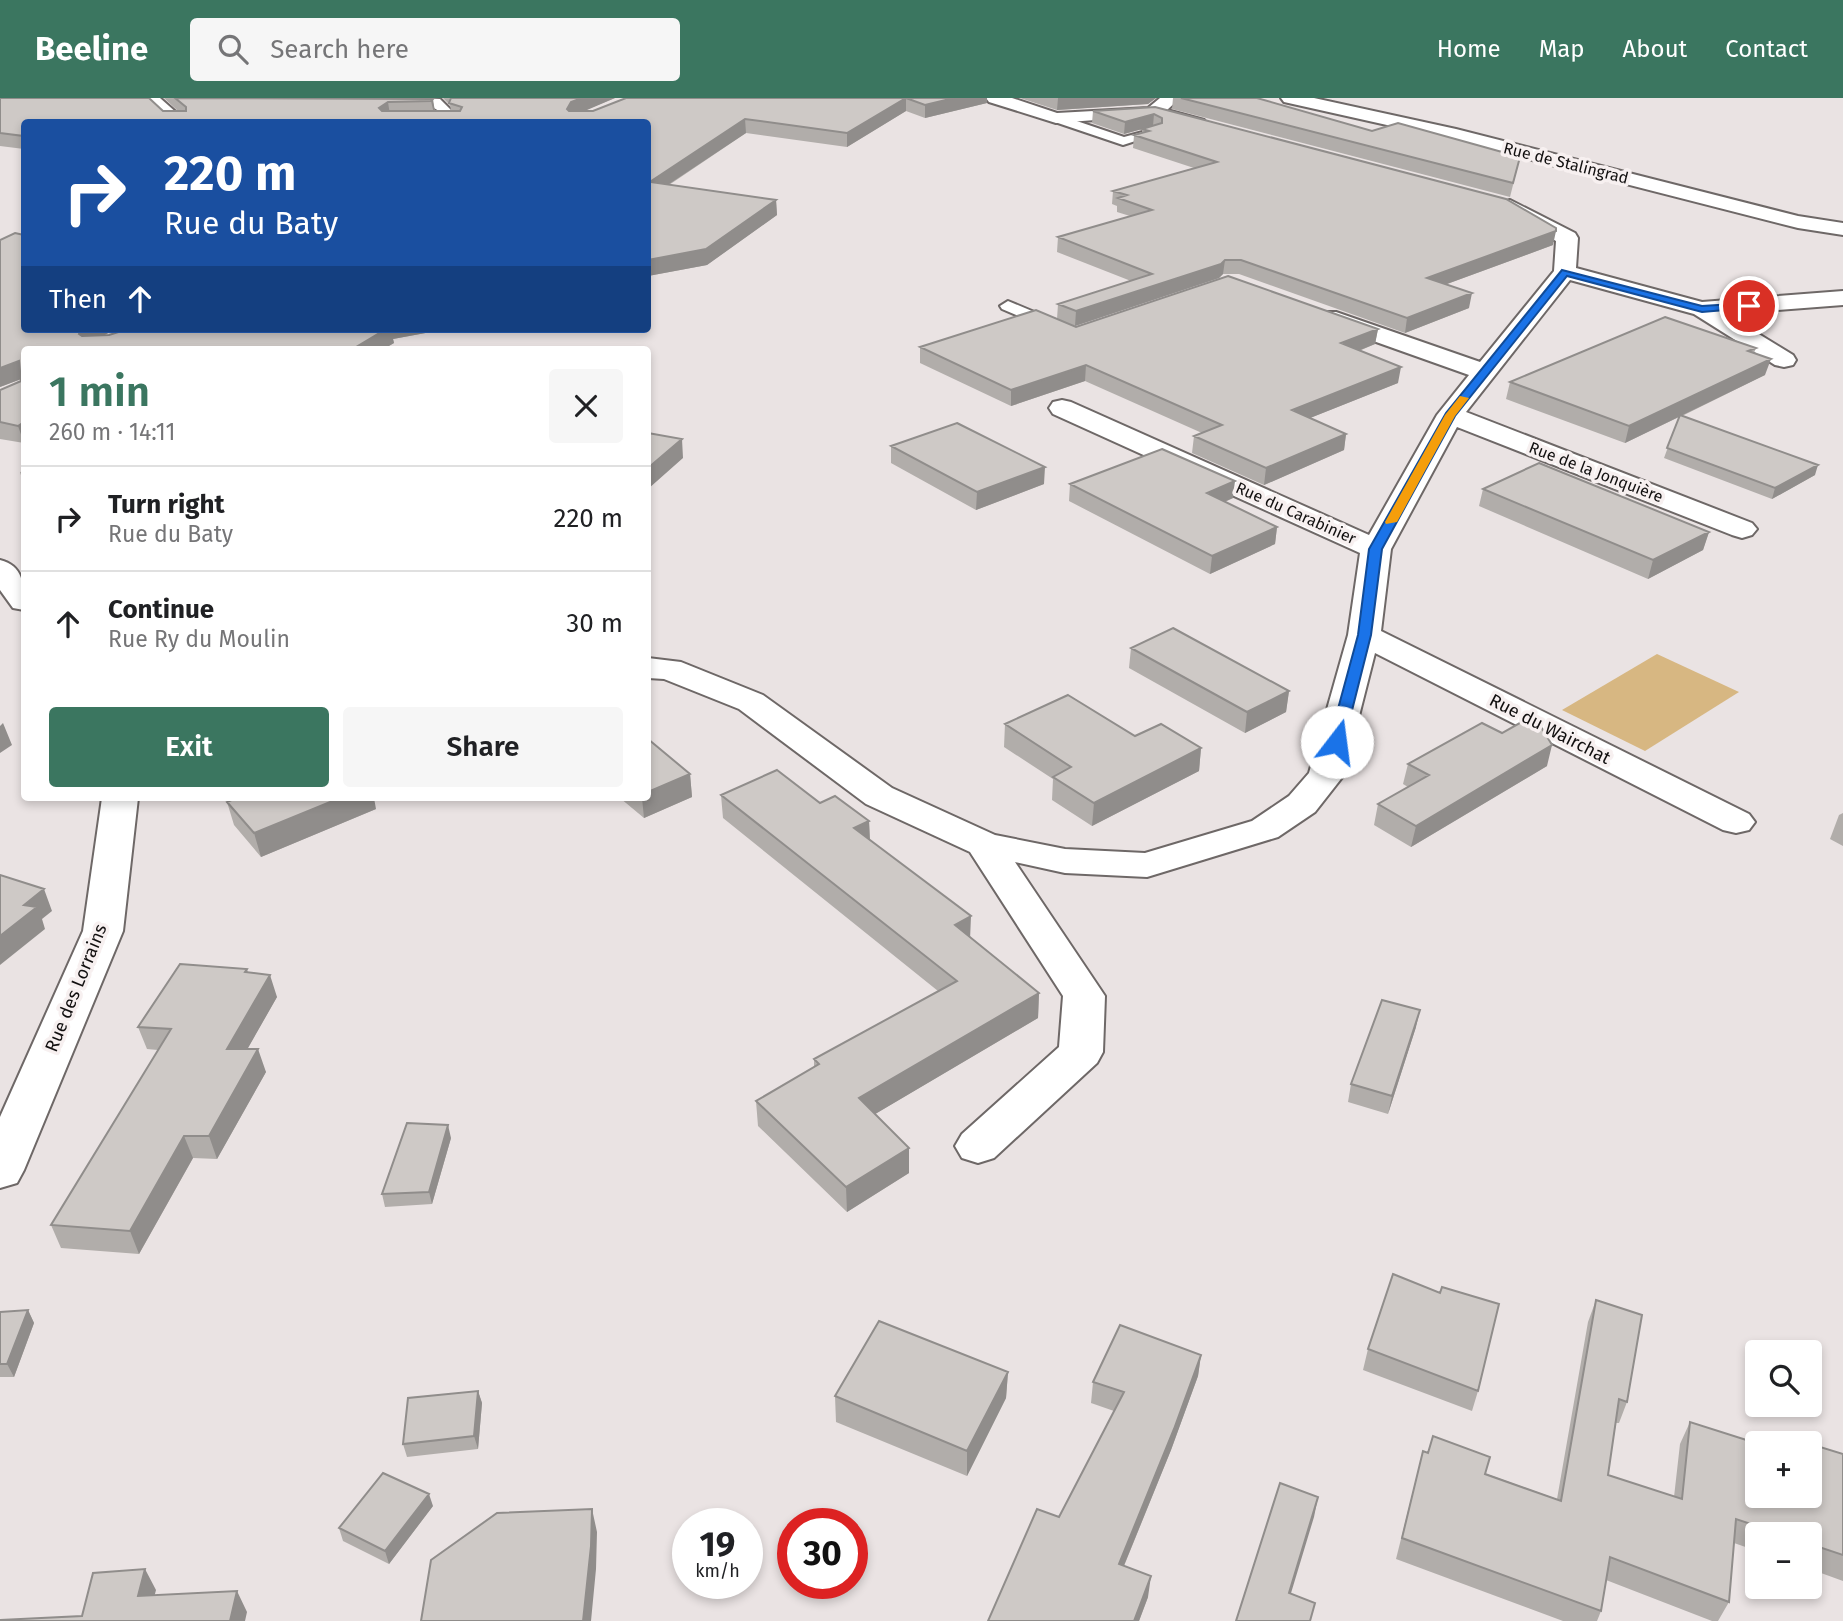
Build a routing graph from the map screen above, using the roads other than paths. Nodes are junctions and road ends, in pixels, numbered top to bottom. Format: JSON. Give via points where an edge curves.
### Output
{"nodes":[{"id":1,"x":149,"y":98,"type":"edge"},
{"id":2,"x":423,"y":98,"type":"edge"},
{"id":3,"x":995,"y":98,"type":"edge"},
{"id":4,"x":1171,"y":98,"type":"edge"},
{"id":5,"x":1290,"y":98,"type":"edge"},
{"id":6,"x":1154,"y":112,"type":"junction"},
{"id":7,"x":1056,"y":118,"type":"junction"},
{"id":8,"x":174,"y":119,"type":"edge"},
{"id":9,"x":440,"y":119,"type":"edge"},
{"id":10,"x":1221,"y":130,"type":"edge"},
{"id":11,"x":1154,"y":133,"type":"edge"},
{"id":12,"x":1487,"y":200,"type":"edge"},
{"id":13,"x":1843,"y":229,"type":"edge"},
{"id":14,"x":1565,"y":272,"type":"junction"},
{"id":15,"x":1843,"y":298,"type":"edge"},
{"id":16,"x":1008,"y":306,"type":"dead end"},
{"id":17,"x":1307,"y":309,"type":"edge"},
{"id":18,"x":1702,"y":309,"type":"junction"},
{"id":19,"x":1074,"y":335,"type":"edge"},
{"id":20,"x":1784,"y":360,"type":"dead end"},
{"id":21,"x":1485,"y":372,"type":"junction"},
{"id":22,"x":1062,"y":408,"type":"dead end"},
{"id":23,"x":1450,"y":415,"type":"junction"},
{"id":24,"x":1742,"y":529,"type":"dead end"},
{"id":25,"x":1376,"y":549,"type":"junction"},
{"id":26,"x":0,"y":569,"type":"edge"},
{"id":27,"x":21,"y":597,"type":"edge"},
{"id":28,"x":1364,"y":635,"type":"junction"},
{"id":29,"x":651,"y":668,"type":"edge"},
{"id":30,"x":120,"y":801,"type":"edge"},
{"id":31,"x":1735,"y":822,"type":"dead end"},
{"id":32,"x":984,"y":844,"type":"junction"},
{"id":33,"x":978,"y":1146,"type":"dead end"},
{"id":34,"x":0,"y":1170,"type":"edge"}],
"edges":[{"from":1,"to":8,"type":"street"},
{"from":2,"to":9,"type":"lane","via":[[446,111]]},
{"from":3,"to":7,"type":"street"},
{"from":4,"to":6,"type":"street"},
{"from":5,"to":13,"type":"street","name":"Rue de Stalingrad","via":[[1798,222]]},
{"from":6,"to":7,"type":"street"},
{"from":6,"to":10,"type":"street"},
{"from":7,"to":11,"type":"lane","via":[[1123,141]]},
{"from":12,"to":14,"type":"street","via":[[1511,206],[1567,238]]},
{"from":14,"to":18,"type":"street"},
{"from":14,"to":21,"type":"street"},
{"from":15,"to":18,"type":"street"},
{"from":16,"to":19,"type":"lane"},
{"from":17,"to":21,"type":"street"},
{"from":18,"to":20,"type":"street"},
{"from":21,"to":23,"type":"street"},
{"from":22,"to":25,"type":"street","name":"Rue du Carabinier"},
{"from":23,"to":24,"type":"street","name":"Rue de la Jonquière"},
{"from":23,"to":25,"type":"street"},
{"from":25,"to":28,"type":"street"},
{"from":26,"to":27,"type":"street"},
{"from":28,"to":31,"type":"street","name":"Rue du Wairchat"},
{"from":28,"to":32,"type":"street","via":[[1325,775],[1302,804],[1265,829],[1147,865],[1065,862]]},
{"from":29,"to":32,"type":"street","via":[[669,669],[751,702],[879,796]]},
{"from":30,"to":34,"type":"street","name":"Rue des Lorrains","via":[[103,931]]},
{"from":32,"to":33,"type":"street","via":[[1084,996],[1081,1052]]}]}
